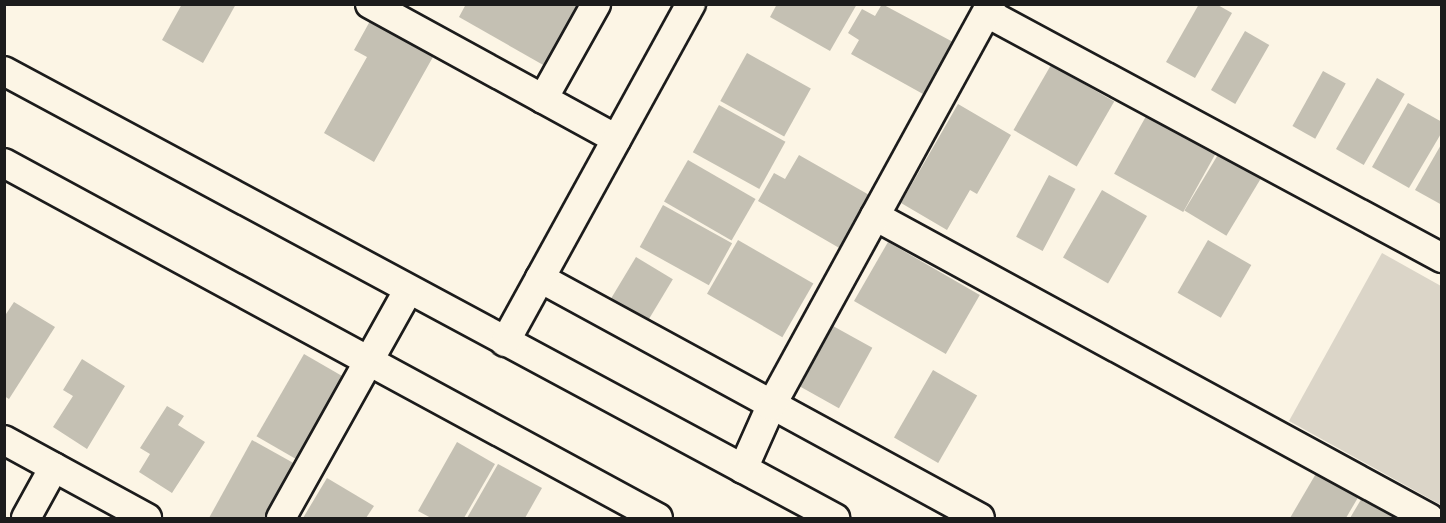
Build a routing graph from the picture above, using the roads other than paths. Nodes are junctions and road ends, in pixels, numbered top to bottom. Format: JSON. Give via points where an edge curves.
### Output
{"nodes":[{"id":1,"x":370,"y":4,"type":"edge"},
{"id":2,"x":596,"y":4,"type":"edge"},
{"id":3,"x":691,"y":4,"type":"edge"},
{"id":4,"x":989,"y":9,"type":"edge"},
{"id":5,"x":4,"y":71,"type":"edge"},
{"id":6,"x":543,"y":99,"type":"junction"},
{"id":7,"x":616,"y":139,"type":"junction"},
{"id":8,"x":4,"y":163,"type":"edge"},
{"id":9,"x":875,"y":216,"type":"junction"},
{"id":10,"x":1442,"y":258,"type":"edge"},
{"id":11,"x":540,"y":278,"type":"junction"},
{"id":12,"x":408,"y":291,"type":"junction"},
{"id":13,"x":505,"y":342,"type":"junction"},
{"id":14,"x":369,"y":361,"type":"junction"},
{"id":15,"x":771,"y":406,"type":"junction"},
{"id":16,"x":4,"y":440,"type":"edge"},
{"id":17,"x":54,"y":468,"type":"junction"},
{"id":18,"x":743,"y":469,"type":"junction"},
{"id":19,"x":26,"y":519,"type":"edge"},
{"id":20,"x":147,"y":519,"type":"edge"},
{"id":21,"x":281,"y":519,"type":"edge"},
{"id":22,"x":658,"y":519,"type":"edge"},
{"id":23,"x":836,"y":519,"type":"edge"},
{"id":24,"x":980,"y":519,"type":"edge"},
{"id":25,"x":1429,"y":519,"type":"edge"}],
"edges":[{"from":1,"to":6,"type":"street"},
{"from":2,"to":6,"type":"street"},
{"from":3,"to":7,"type":"street"},
{"from":4,"to":9,"type":"street"},
{"from":4,"to":10,"type":"street"},
{"from":5,"to":12,"type":"street"},
{"from":6,"to":7,"type":"street"},
{"from":7,"to":11,"type":"street"},
{"from":8,"to":14,"type":"street"},
{"from":9,"to":15,"type":"street"},
{"from":9,"to":25,"type":"street"},
{"from":11,"to":13,"type":"street"},
{"from":11,"to":15,"type":"street"},
{"from":12,"to":13,"type":"street"},
{"from":12,"to":14,"type":"street"},
{"from":13,"to":18,"type":"street"},
{"from":14,"to":21,"type":"street"},
{"from":14,"to":22,"type":"street"},
{"from":15,"to":18,"type":"street"},
{"from":15,"to":24,"type":"street"},
{"from":16,"to":17,"type":"street"},
{"from":17,"to":19,"type":"street"},
{"from":17,"to":20,"type":"street"},
{"from":18,"to":23,"type":"street"}]}
